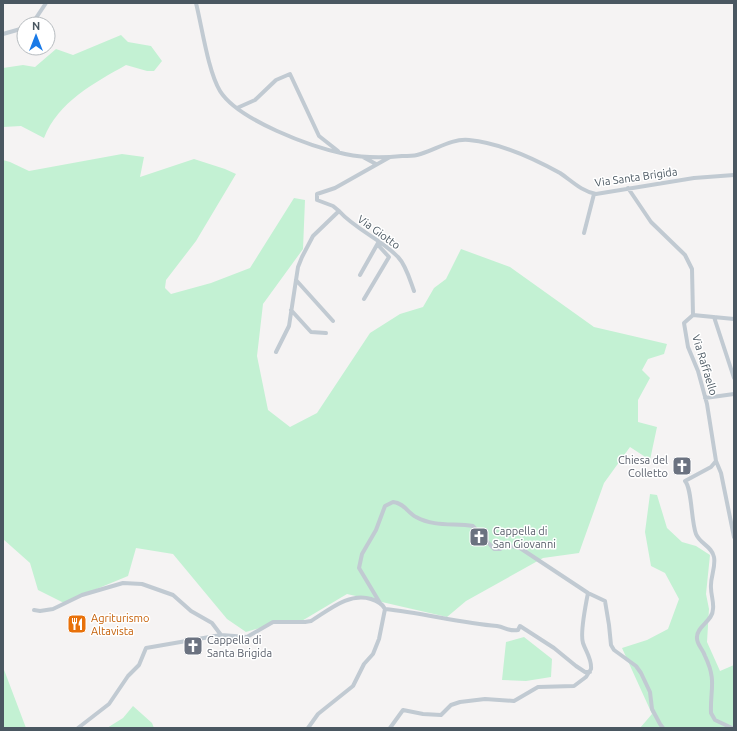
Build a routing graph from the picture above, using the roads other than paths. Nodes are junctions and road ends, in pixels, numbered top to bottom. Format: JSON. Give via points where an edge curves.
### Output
{"nodes":[{"id":1,"x":46,"y":3,"type":"edge"},
{"id":2,"x":196,"y":3,"type":"edge"},
{"id":3,"x":37,"y":16,"type":"edge"},
{"id":4,"x":16,"y":30,"type":"edge"},
{"id":5,"x":3,"y":34,"type":"edge"},
{"id":6,"x":237,"y":108,"type":"junction"},
{"id":7,"x":341,"y":153,"type":"junction"},
{"id":8,"x":361,"y":156,"type":"junction"},
{"id":9,"x":390,"y":157,"type":"junction"},
{"id":10,"x":376,"y":164,"type":"junction"},
{"id":11,"x":734,"y":175,"type":"edge"},
{"id":12,"x":628,"y":188,"type":"junction"},
{"id":13,"x":594,"y":194,"type":"junction"},
{"id":14,"x":339,"y":211,"type":"junction"},
{"id":15,"x":584,"y":233,"type":"dead end"},
{"id":16,"x":378,"y":243,"type":"junction"},
{"id":17,"x":360,"y":275,"type":"dead end"},
{"id":18,"x":296,"y":280,"type":"junction"},
{"id":19,"x":414,"y":291,"type":"dead end"},
{"id":20,"x":364,"y":299,"type":"dead end"},
{"id":21,"x":291,"y":310,"type":"junction"},
{"id":22,"x":693,"y":315,"type":"junction"},
{"id":23,"x":714,"y":317,"type":"junction"},
{"id":24,"x":734,"y":319,"type":"edge"},
{"id":25,"x":333,"y":322,"type":"dead end"},
{"id":26,"x":326,"y":333,"type":"dead end"},
{"id":27,"x":276,"y":352,"type":"dead end"},
{"id":28,"x":734,"y":378,"type":"edge"},
{"id":29,"x":734,"y":394,"type":"edge"},
{"id":30,"x":705,"y":398,"type":"junction"},
{"id":31,"x":716,"y":461,"type":"junction"},
{"id":32,"x":734,"y":537,"type":"edge"},
{"id":33,"x":588,"y":593,"type":"junction"},
{"id":34,"x":380,"y":603,"type":"junction"},
{"id":35,"x":34,"y":610,"type":"dead end"},
{"id":36,"x":385,"y":610,"type":"junction"},
{"id":37,"x":222,"y":635,"type":"junction"},
{"id":38,"x":590,"y":672,"type":"junction"},
{"id":39,"x":78,"y":728,"type":"edge"},
{"id":40,"x":308,"y":728,"type":"edge"},
{"id":41,"x":390,"y":728,"type":"edge"},
{"id":42,"x":663,"y":728,"type":"edge"},
{"id":43,"x":732,"y":728,"type":"edge"}],
"edges":[{"from":1,"to":3,"type":"street"},
{"from":2,"to":6,"type":"street","via":[[214,79],[223,95]]},
{"from":4,"to":5,"type":"street"},
{"from":6,"to":7,"type":"street","name":"Via Santa Brigida","via":[[287,136]]},
{"from":6,"to":7,"type":"street","name":"Via Santa Brigida","via":[[255,100],[276,80],[290,74],[319,136]]},
{"from":7,"to":8,"type":"street","name":"Via Santa Brigida"},
{"from":8,"to":9,"type":"street","name":"Via Santa Brigida"},
{"from":8,"to":10,"type":"street"},
{"from":9,"to":10,"type":"street"},
{"from":9,"to":13,"type":"street","name":"Via Santa Brigida","via":[[417,155],[451,142],[468,140],[497,146],[530,158]]},
{"from":10,"to":14,"type":"street","name":"Via Giotto","via":[[335,188],[315,196],[317,200]]},
{"from":11,"to":12,"type":"street","name":"Via Santa Brigida"},
{"from":12,"to":13,"type":"street","name":"Via Santa Brigida"},
{"from":12,"to":22,"type":"street","name":"Via Raffaello","via":[[651,222],[685,255],[692,269]]},
{"from":13,"to":15,"type":"street"},
{"from":14,"to":16,"type":"street","name":"Via Giotto","via":[[356,228]]},
{"from":14,"to":18,"type":"street","via":[[313,236],[298,267]]},
{"from":16,"to":17,"type":"street"},
{"from":16,"to":19,"type":"street","name":"Via Giotto","via":[[399,257]]},
{"from":16,"to":20,"type":"street","via":[[388,257]]},
{"from":18,"to":21,"type":"street"},
{"from":18,"to":25,"type":"street"},
{"from":21,"to":26,"type":"street","via":[[311,332]]},
{"from":21,"to":27,"type":"street","via":[[289,326]]},
{"from":22,"to":23,"type":"street"},
{"from":22,"to":30,"type":"street","name":"Via Raffaello","via":[[684,323],[688,347]]},
{"from":23,"to":24,"type":"street"},
{"from":23,"to":28,"type":"street"},
{"from":29,"to":30,"type":"street"},
{"from":30,"to":31,"type":"street","name":"Via Raffaello"},
{"from":31,"to":32,"type":"street","name":"Via Raffaello","via":[[721,473]]},
{"from":31,"to":43,"type":"street","via":[[710,468],[685,481],[696,535],[712,552],[715,561],[711,584],[714,608],[697,634],[697,641],[712,675],[710,713],[716,720]]},
{"from":33,"to":34,"type":"street","via":[[520,548],[506,545],[494,549],[473,526],[438,524],[416,517],[399,502],[393,502],[385,506],[359,564]]},
{"from":33,"to":38,"type":"street","via":[[582,642],[591,664]]},
{"from":33,"to":42,"type":"street","via":[[604,601],[611,645],[641,673],[650,692],[652,709]]},
{"from":34,"to":36,"type":"street"},
{"from":34,"to":37,"type":"street","via":[[364,597],[353,598],[305,622],[273,622],[247,637]]},
{"from":35,"to":37,"type":"street","via":[[40,612],[53,609],[82,595],[123,583],[142,584],[173,595],[191,611],[212,623]]},
{"from":36,"to":38,"type":"street","via":[[500,627],[509,631],[518,630],[520,626],[585,672]]},
{"from":36,"to":40,"type":"street","via":[[373,654],[364,664],[353,686],[318,714]]},
{"from":37,"to":39,"type":"street","via":[[146,648],[139,665],[128,676],[109,704]]},
{"from":38,"to":41,"type":"street","via":[[574,686],[538,687],[514,701],[464,701],[454,703],[441,715],[404,710]]}]}
